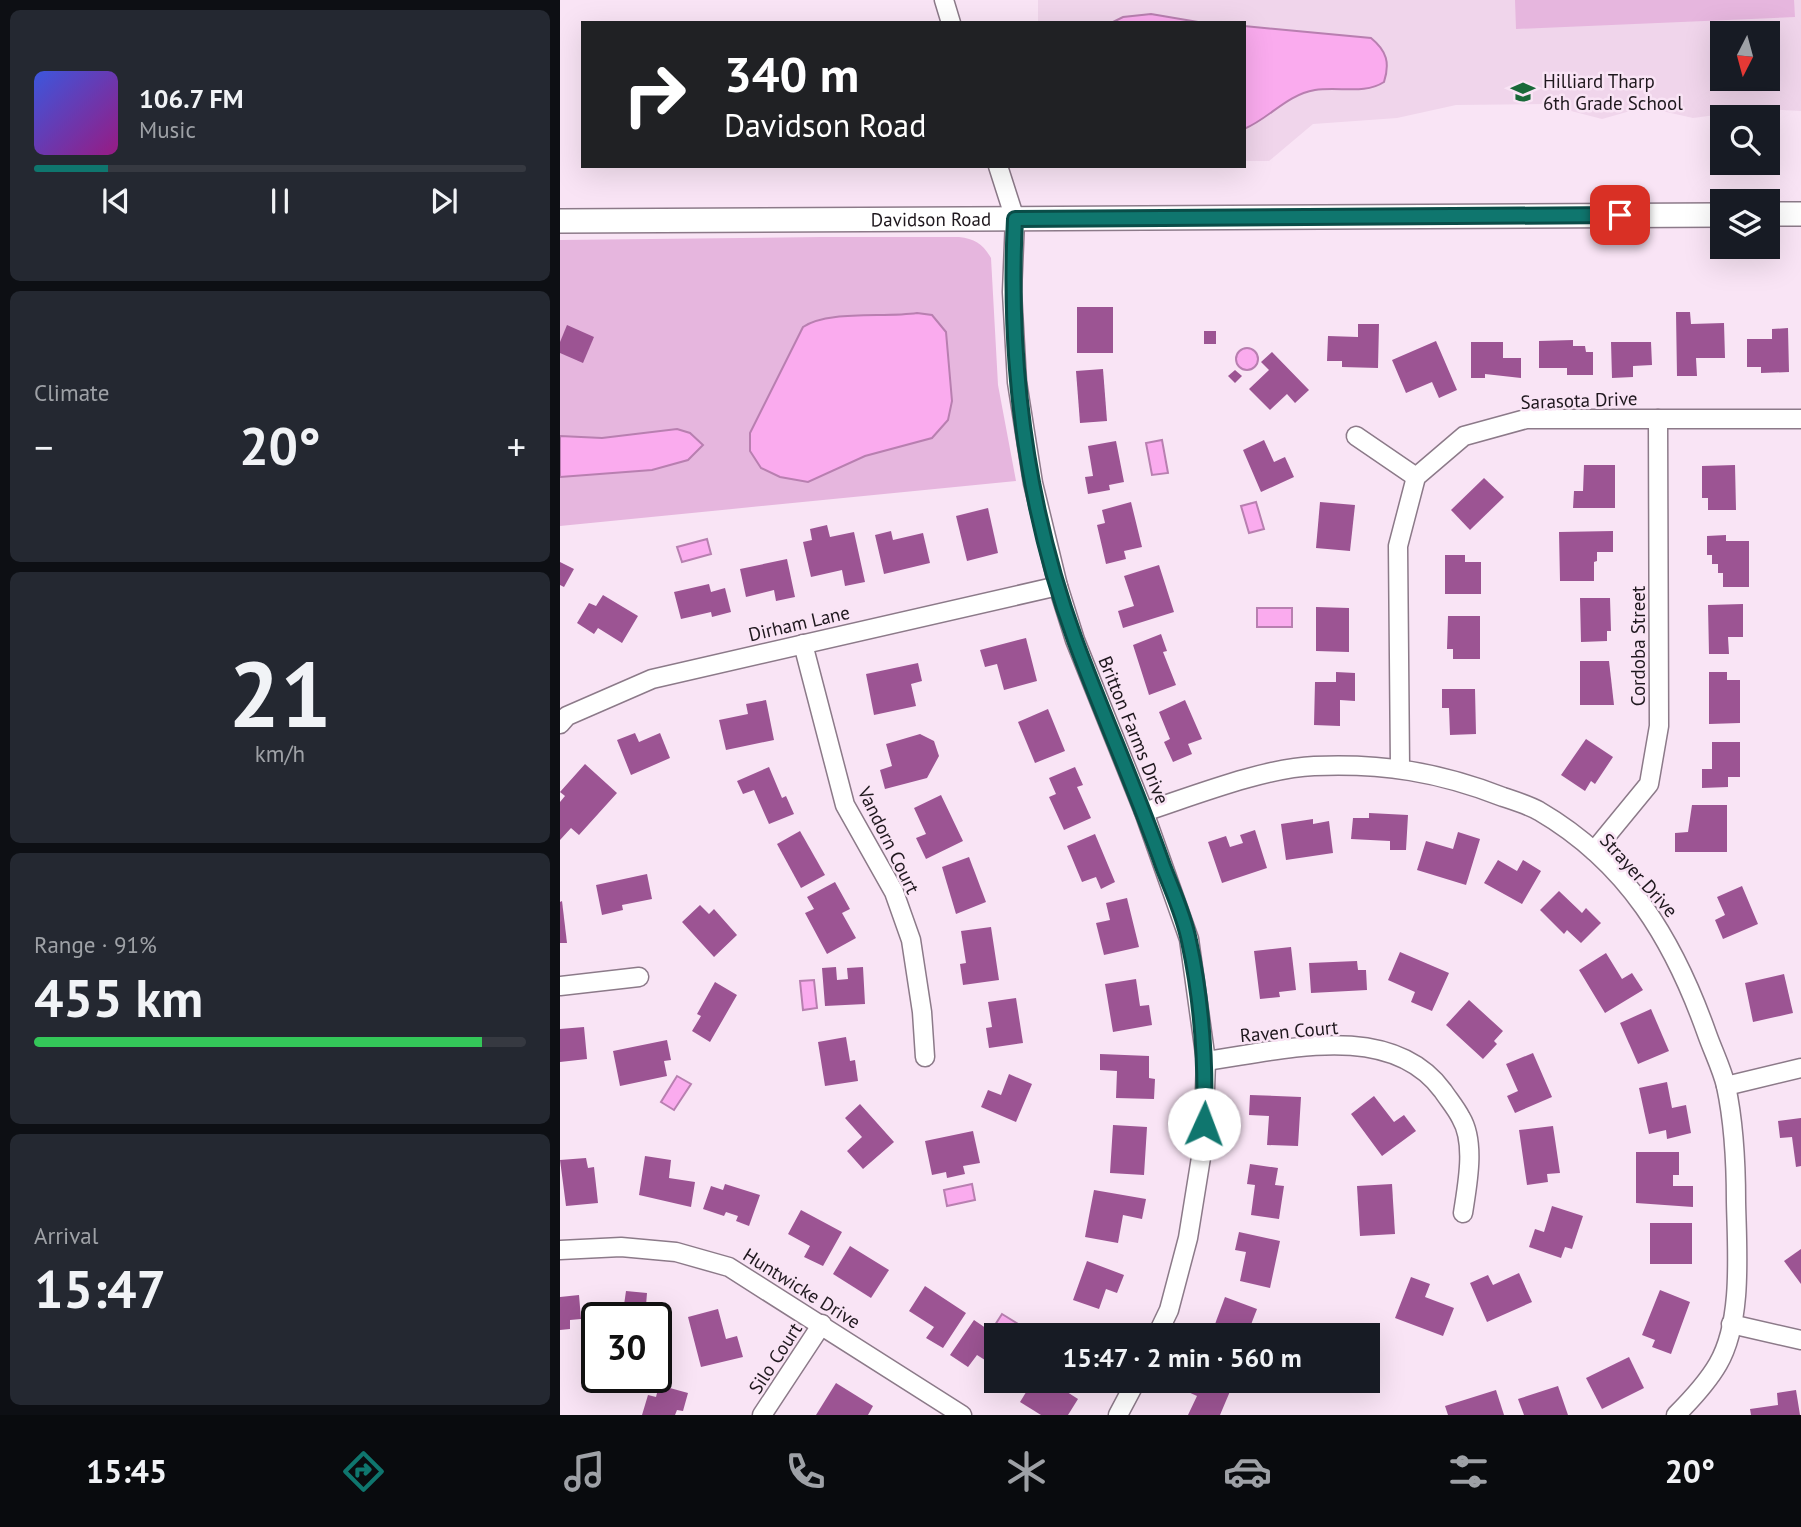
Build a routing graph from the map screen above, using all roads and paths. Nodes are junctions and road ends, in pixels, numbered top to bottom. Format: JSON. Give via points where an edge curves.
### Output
{"nodes":[{"id":1,"x":944,"y":0,"type":"edge"},
{"id":2,"x":950,"y":21,"type":"edge"},
{"id":3,"x":999,"y":168,"type":"edge"},
{"id":4,"x":1780,"y":214,"type":"edge"},
{"id":5,"x":1801,"y":214,"type":"edge"},
{"id":6,"x":1710,"y":215,"type":"edge"},
{"id":7,"x":1015,"y":219,"type":"junction"},
{"id":8,"x":560,"y":221,"type":"edge"},
{"id":9,"x":1658,"y":419,"type":"junction"},
{"id":10,"x":1801,"y":419,"type":"edge"},
{"id":11,"x":1356,"y":436,"type":"dead end"},
{"id":12,"x":1416,"y":477,"type":"junction"},
{"id":13,"x":1058,"y":586,"type":"junction"},
{"id":14,"x":803,"y":644,"type":"junction"},
{"id":15,"x":562,"y":715,"type":"edge"},
{"id":16,"x":1400,"y":767,"type":"junction"},
{"id":17,"x":1144,"y":812,"type":"junction"},
{"id":18,"x":1594,"y":851,"type":"junction"},
{"id":19,"x":639,"y":977,"type":"dead end"},
{"id":20,"x":560,"y":986,"type":"edge"},
{"id":21,"x":925,"y":1057,"type":"dead end"},
{"id":22,"x":1206,"y":1061,"type":"junction"},
{"id":23,"x":1801,"y":1068,"type":"edge"},
{"id":24,"x":1726,"y":1086,"type":"junction"},
{"id":25,"x":1462,"y":1213,"type":"dead end"},
{"id":26,"x":560,"y":1250,"type":"edge"},
{"id":27,"x":1163,"y":1323,"type":"edge"},
{"id":28,"x":822,"y":1324,"type":"junction"},
{"id":29,"x":1731,"y":1324,"type":"junction"},
{"id":30,"x":1801,"y":1340,"type":"edge"},
{"id":31,"x":1130,"y":1393,"type":"edge"},
{"id":32,"x":762,"y":1415,"type":"edge"},
{"id":33,"x":962,"y":1415,"type":"edge"},
{"id":34,"x":1118,"y":1415,"type":"edge"},
{"id":35,"x":1676,"y":1415,"type":"edge"}],
"edges":[{"from":1,"to":2,"type":"street"},
{"from":3,"to":7,"type":"street"},
{"from":4,"to":5,"type":"main road"},
{"from":6,"to":7,"type":"main road","name":"Davidson Road"},
{"from":7,"to":8,"type":"main road","name":"Davidson Road"},
{"from":7,"to":13,"type":"street","name":"Britton Farms Drive","via":[[1012,292],[1017,382],[1033,483]]},
{"from":9,"to":10,"type":"street","name":"Sarasota Drive"},
{"from":9,"to":12,"type":"street","name":"Sarasota Drive","via":[[1525,419],[1464,436]]},
{"from":9,"to":18,"type":"street","name":"Cordoba Street","via":[[1659,726],[1649,784]]},
{"from":11,"to":12,"type":"street"},
{"from":12,"to":16,"type":"street","via":[[1398,546]]},
{"from":13,"to":14,"type":"street","name":"Dirham Lane"},
{"from":13,"to":17,"type":"street","name":"Britton Farms Drive"},
{"from":14,"to":15,"type":"street","name":"Dirham Lane","via":[[652,679]]},
{"from":14,"to":21,"type":"street","name":"Vandorn Court","via":[[845,805],[894,892],[911,940]]},
{"from":16,"to":17,"type":"street","name":"Strayer Drive","via":[[1311,766],[1233,783]]},
{"from":16,"to":18,"type":"street","name":"Strayer Drive","via":[[1466,782],[1538,810]]},
{"from":17,"to":22,"type":"street","name":"Britton Farms Drive","via":[[1189,939]]},
{"from":18,"to":24,"type":"street","name":"Strayer Drive","via":[[1664,933],[1688,979]]},
{"from":19,"to":20,"type":"street"},
{"from":22,"to":25,"type":"street","name":"Raven Court","via":[[1332,1045],[1385,1050],[1432,1076],[1463,1120],[1470,1166]]},
{"from":22,"to":27,"type":"street","name":"Britton Farms Drive","via":[[1203,1145],[1188,1238]]},
{"from":23,"to":24,"type":"street"},
{"from":24,"to":29,"type":"street","name":"Strayer Drive","via":[[1736,1174],[1737,1275]]},
{"from":26,"to":28,"type":"street","name":"Huntwicke Drive","via":[[621,1247],[676,1252],[716,1263],[741,1273]]},
{"from":28,"to":32,"type":"street","name":"Silo Court"},
{"from":28,"to":33,"type":"street","name":"Huntwicke Drive"},
{"from":29,"to":30,"type":"street"},
{"from":29,"to":35,"type":"street","via":[[1719,1363]]},
{"from":31,"to":34,"type":"street"}]}
